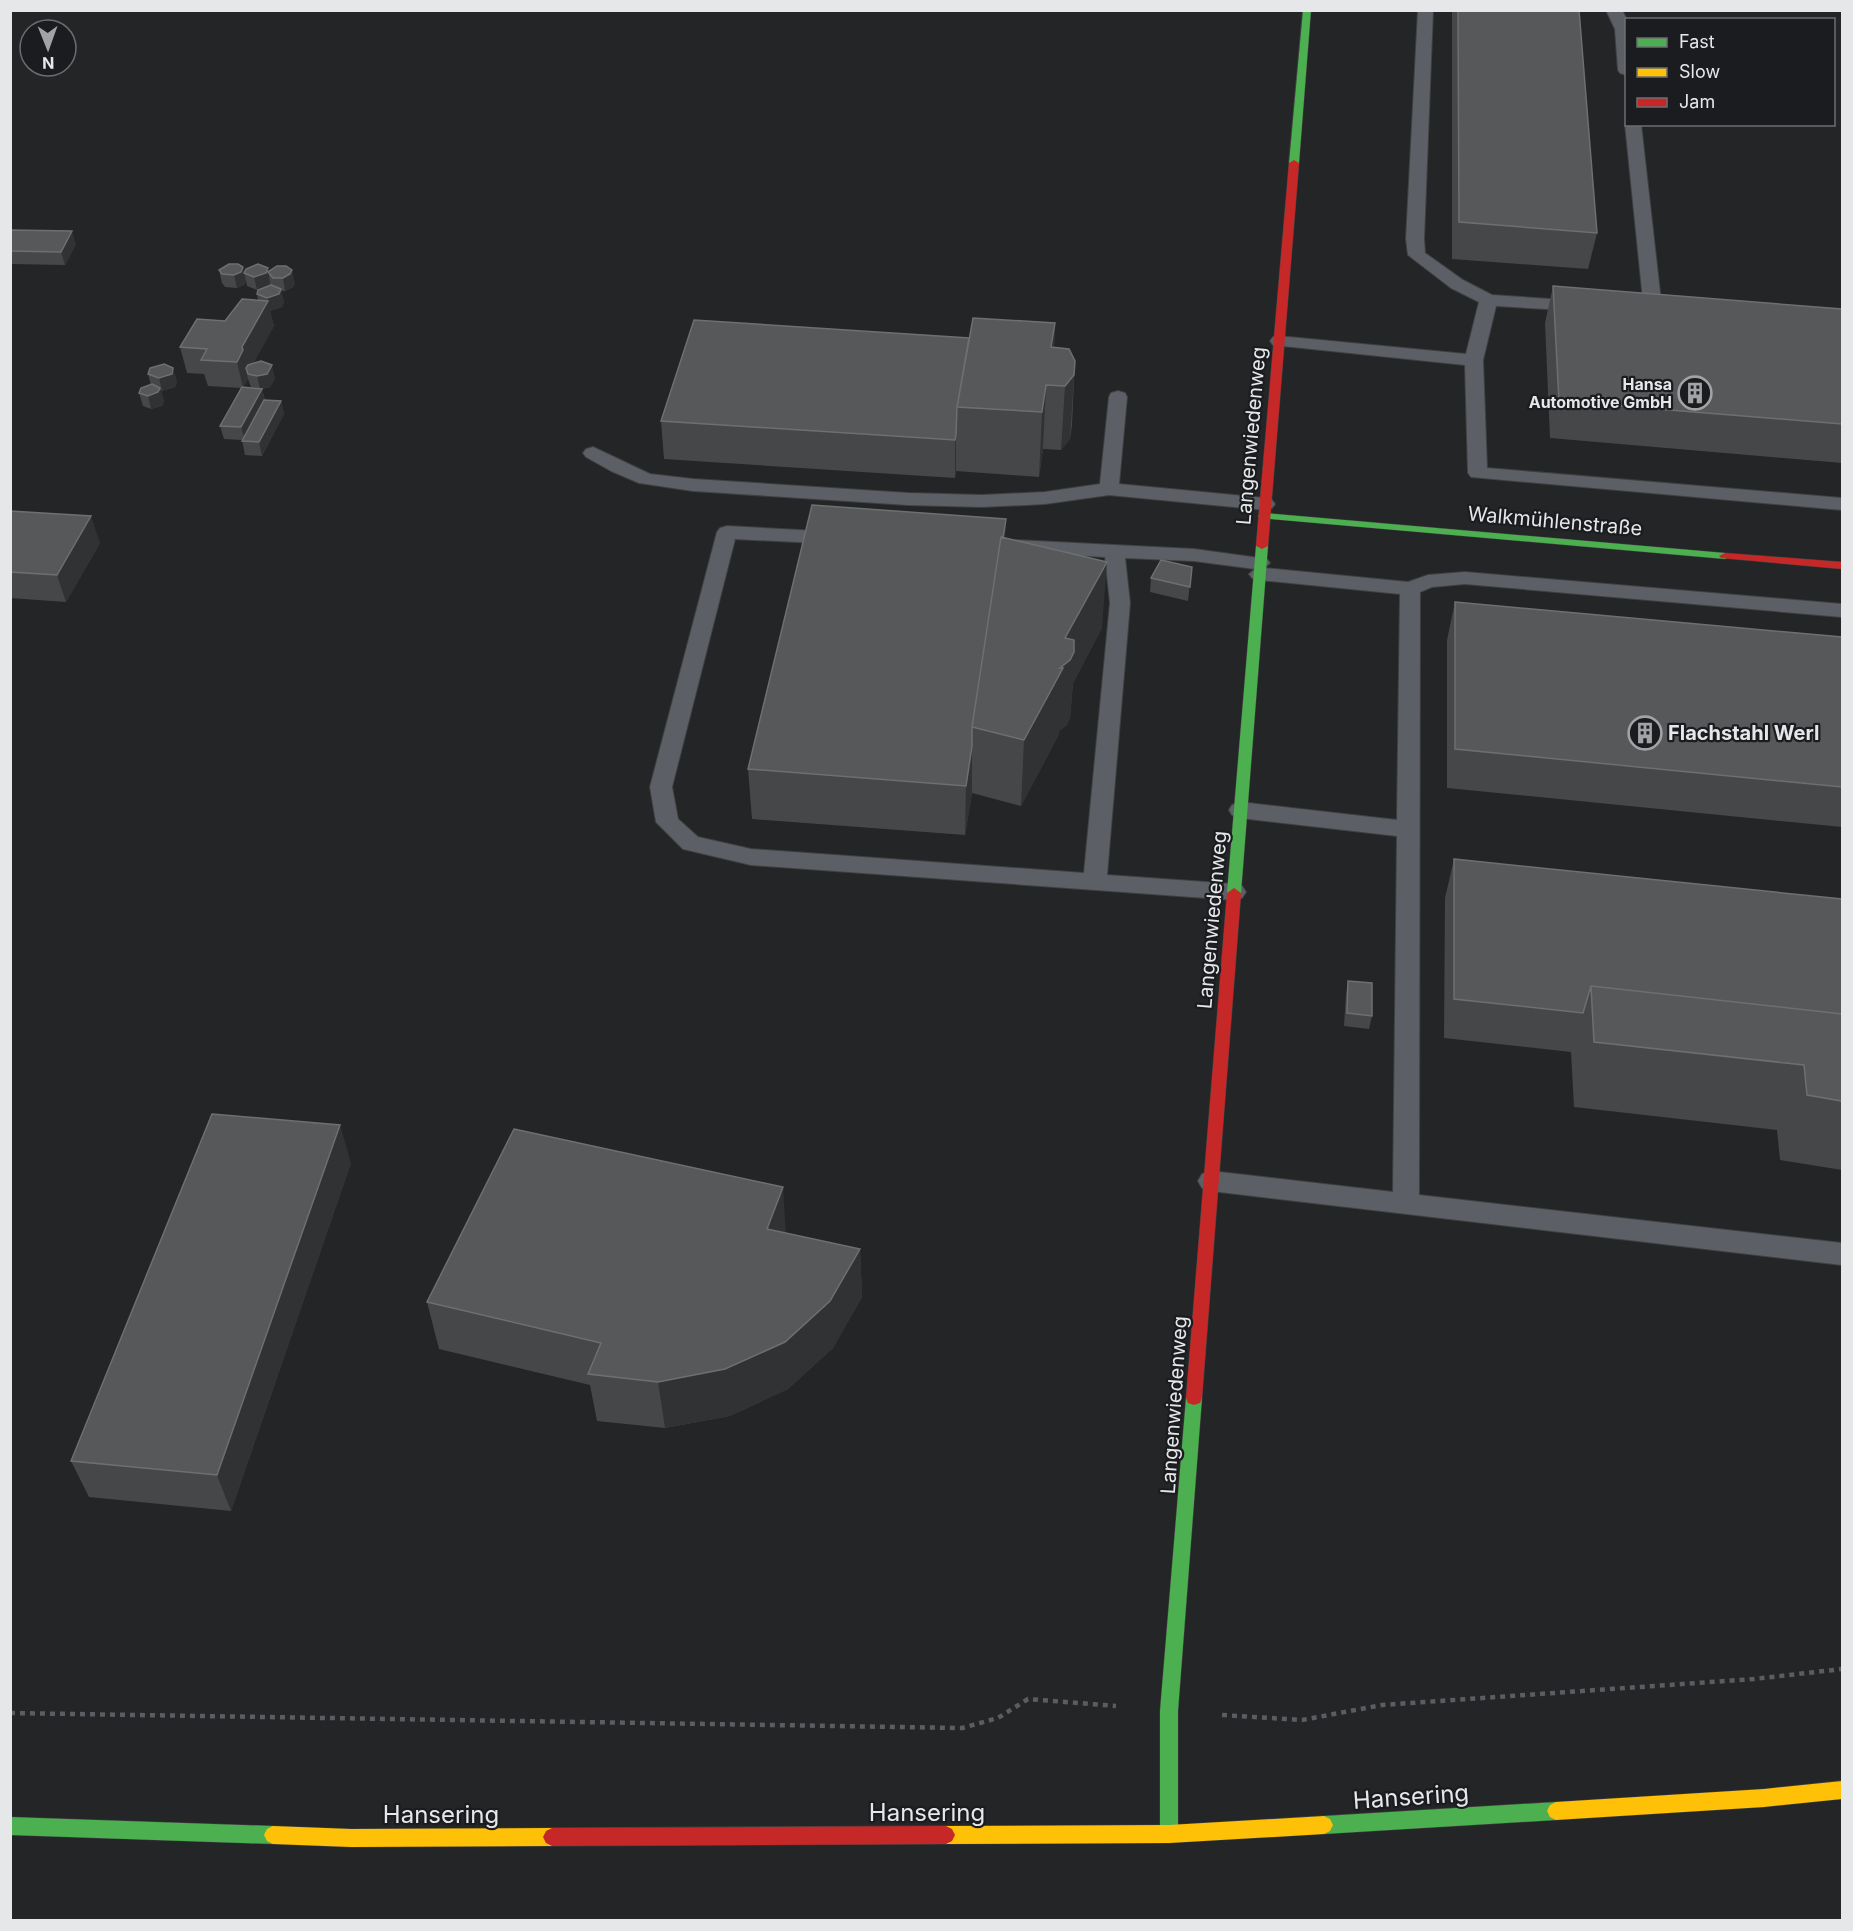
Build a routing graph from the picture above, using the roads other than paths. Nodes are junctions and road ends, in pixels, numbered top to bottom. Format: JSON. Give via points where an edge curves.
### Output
{"nodes":[{"id":1,"x":1307,"y":10,"type":"edge"},
{"id":2,"x":1426,"y":10,"type":"edge"},
{"id":3,"x":1613,"y":10,"type":"edge"},
{"id":4,"x":1625,"y":61,"type":"edge"},
{"id":5,"x":1632,"y":126,"type":"edge"},
{"id":6,"x":1488,"y":300,"type":"junction"},
{"id":7,"x":1598,"y":307,"type":"edge"},
{"id":8,"x":1631,"y":309,"type":"edge"},
{"id":9,"x":1653,"y":310,"type":"junction"},
{"id":10,"x":1676,"y":313,"type":"edge"},
{"id":11,"x":1279,"y":341,"type":"junction"},
{"id":12,"x":1474,"y":360,"type":"junction"},
{"id":13,"x":1118,"y":397,"type":"dead end"},
{"id":14,"x":593,"y":453,"type":"dead end"},
{"id":15,"x":1109,"y":489,"type":"junction"},
{"id":16,"x":1842,"y":504,"type":"edge"},
{"id":17,"x":1264,"y":510,"type":"junction"},
{"id":18,"x":856,"y":539,"type":"edge"},
{"id":19,"x":997,"y":545,"type":"edge"},
{"id":20,"x":1114,"y":551,"type":"junction"},
{"id":21,"x":1842,"y":566,"type":"edge"},
{"id":22,"x":1260,"y":568,"type":"junction"},
{"id":23,"x":1410,"y":589,"type":"junction"},
{"id":24,"x":1842,"y":610,"type":"edge"},
{"id":25,"x":1240,"y":810,"type":"junction"},
{"id":26,"x":1408,"y":829,"type":"junction"},
{"id":27,"x":1095,"y":881,"type":"junction"},
{"id":28,"x":1234,"y":892,"type":"junction"},
{"id":29,"x":1211,"y":1181,"type":"junction"},
{"id":30,"x":1406,"y":1203,"type":"junction"},
{"id":31,"x":1842,"y":1254,"type":"edge"},
{"id":32,"x":1842,"y":1790,"type":"edge"},
{"id":33,"x":10,"y":1826,"type":"edge"},
{"id":34,"x":1170,"y":1834,"type":"junction"}],
"edges":[{"from":1,"to":11,"type":"street","name":"Langenwiedenweg"},
{"from":2,"to":6,"type":"lane","via":[[1417,255],[1457,284]]},
{"from":3,"to":4,"type":"lane","via":[[1621,23]]},
{"from":5,"to":9,"type":"lane"},
{"from":6,"to":7,"type":"lane"},
{"from":6,"to":12,"type":"lane"},
{"from":8,"to":9,"type":"lane"},
{"from":9,"to":10,"type":"lane"},
{"from":11,"to":12,"type":"lane"},
{"from":11,"to":17,"type":"street","name":"Langenwiedenweg"},
{"from":12,"to":16,"type":"lane","via":[[1478,473]]},
{"from":13,"to":15,"type":"lane"},
{"from":14,"to":15,"type":"lane","via":[[646,479],[693,485],[982,501]]},
{"from":15,"to":17,"type":"lane"},
{"from":17,"to":21,"type":"street","name":"Walkmühlenstraße"},
{"from":17,"to":22,"type":"street","name":"Langenwiedenweg"},
{"from":18,"to":27,"type":"lane","via":[[727,532],[661,787],[667,822],[691,843],[751,857]]},
{"from":19,"to":20,"type":"lane"},
{"from":20,"to":22,"type":"lane","via":[[1194,555]]},
{"from":20,"to":27,"type":"lane","via":[[1120,603]]},
{"from":22,"to":23,"type":"lane"},
{"from":22,"to":25,"type":"street","name":"Langenwiedenweg"},
{"from":23,"to":24,"type":"lane","via":[[1428,581],[1465,578]]},
{"from":23,"to":26,"type":"lane"},
{"from":25,"to":26,"type":"lane"},
{"from":25,"to":28,"type":"street","name":"Langenwiedenweg"},
{"from":26,"to":30,"type":"lane"},
{"from":27,"to":28,"type":"lane"},
{"from":28,"to":29,"type":"street","name":"Langenwiedenweg"},
{"from":29,"to":30,"type":"lane"},
{"from":29,"to":34,"type":"street","name":"Langenwiedenweg","via":[[1169,1711]]},
{"from":30,"to":31,"type":"lane"},
{"from":32,"to":34,"type":"street","name":"Hansering"},
{"from":33,"to":34,"type":"street","name":"Hansering","via":[[351,1838]]}]}
